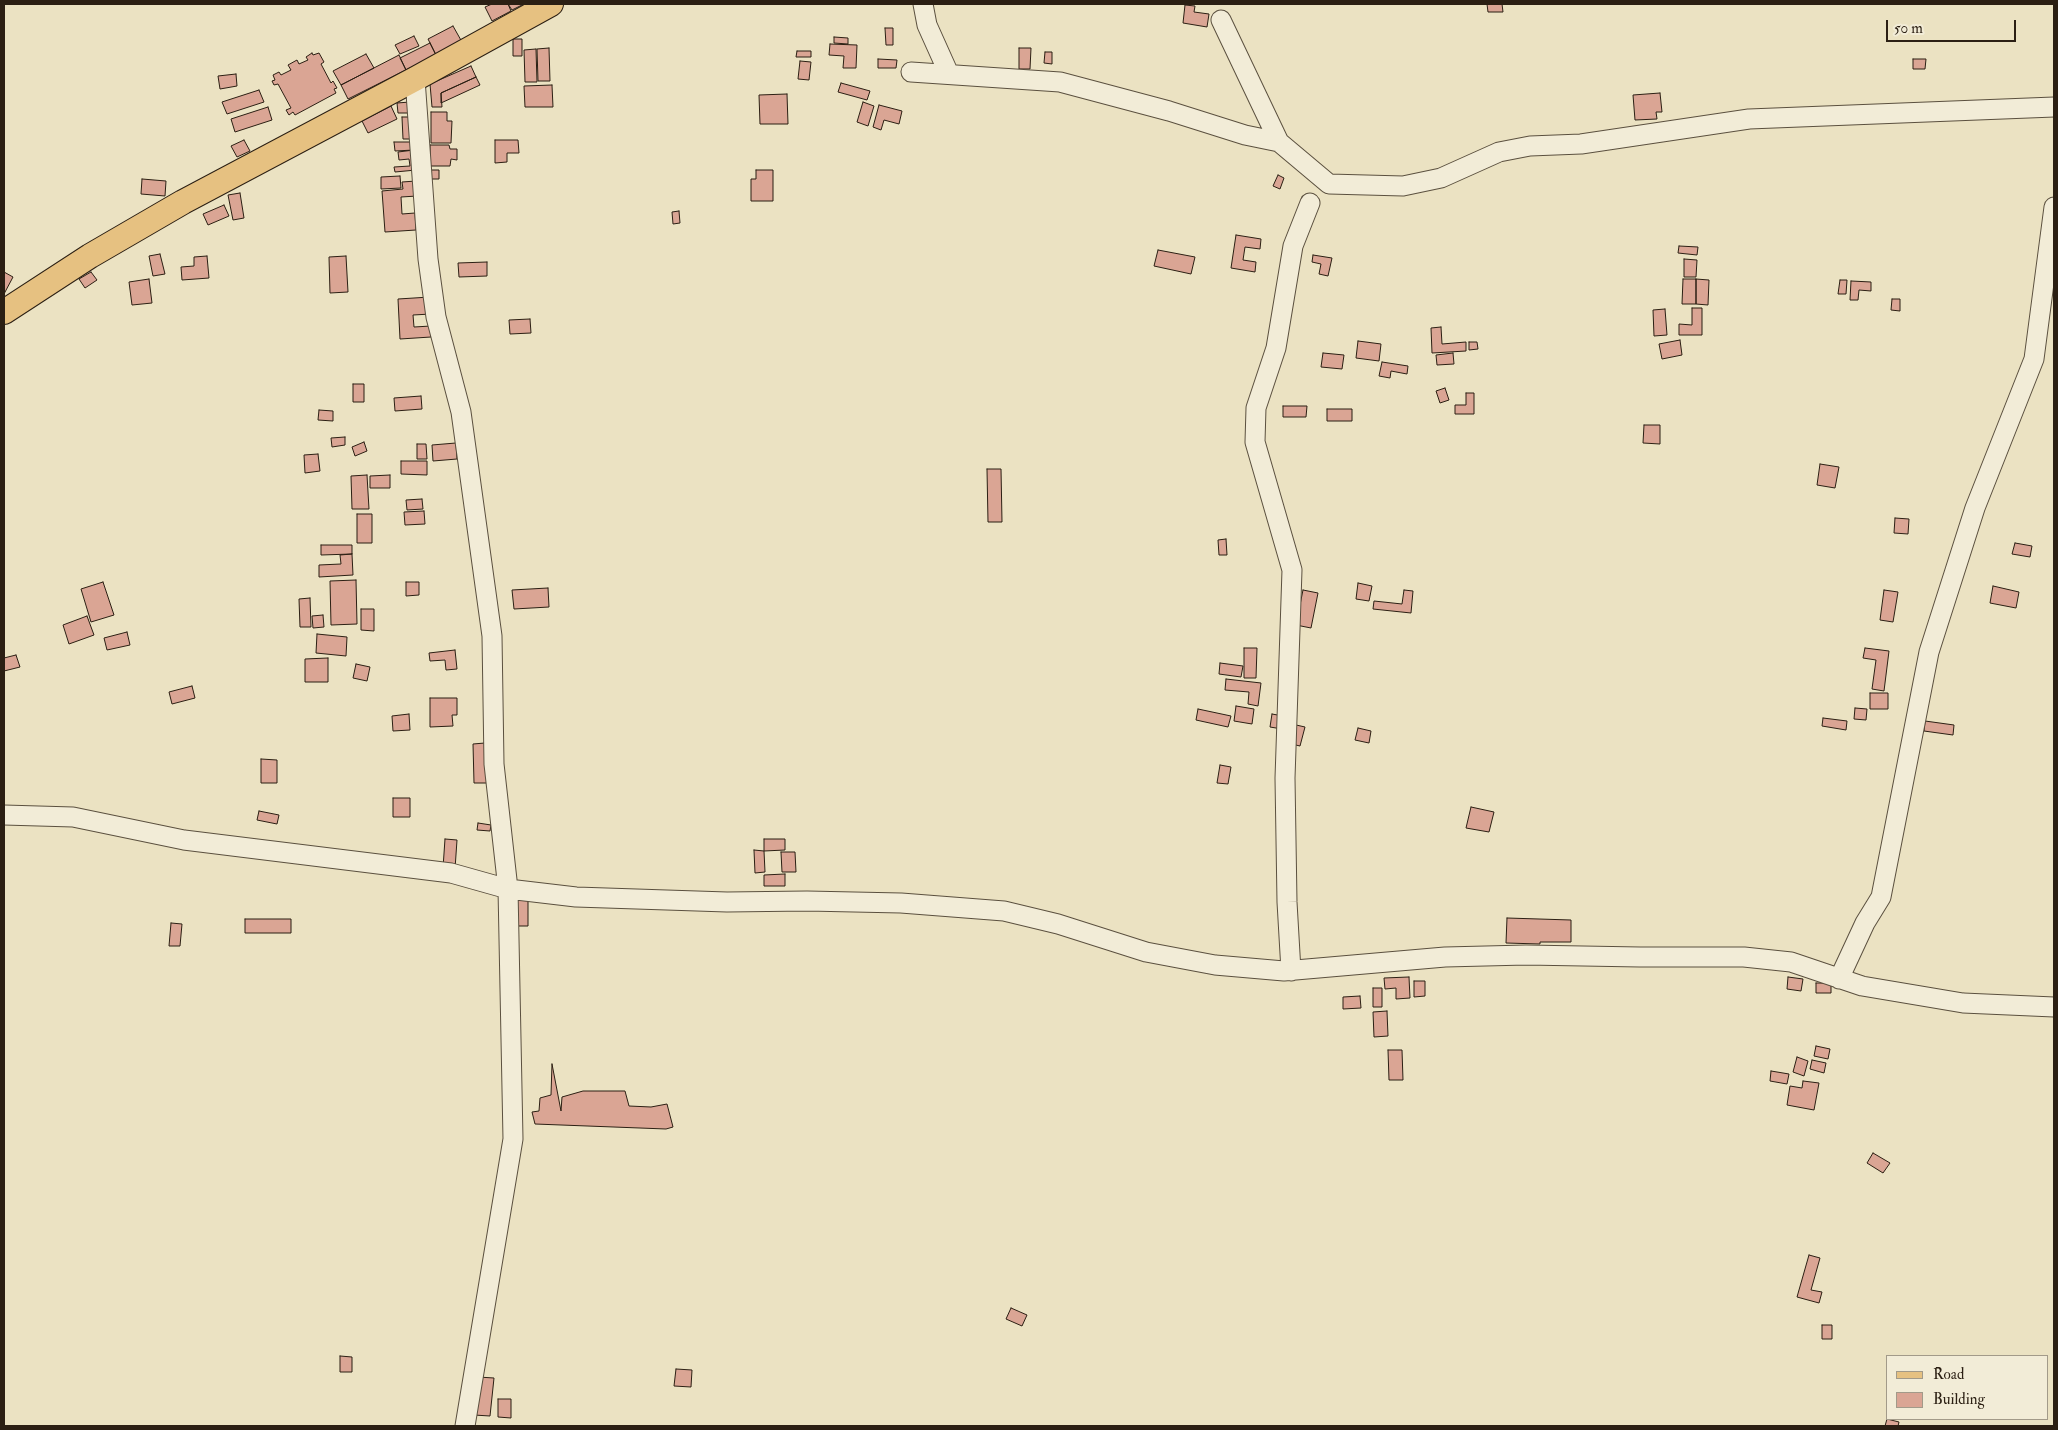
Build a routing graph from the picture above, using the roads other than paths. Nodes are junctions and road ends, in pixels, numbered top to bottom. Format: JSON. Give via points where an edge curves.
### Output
{"nodes":[{"id":1,"x":551,"y":4,"type":"edge"},
{"id":2,"x":924,"y":4,"type":"edge"},
{"id":3,"x":1221,"y":20,"type":"dead end"},
{"id":4,"x":911,"y":72,"type":"dead end"},
{"id":5,"x":949,"y":74,"type":"junction"},
{"id":6,"x":415,"y":79,"type":"junction"},
{"id":7,"x":2054,"y":107,"type":"edge"},
{"id":8,"x":1279,"y":142,"type":"junction"},
{"id":9,"x":1310,"y":203,"type":"dead end"},
{"id":10,"x":2054,"y":207,"type":"edge"},
{"id":11,"x":4,"y":312,"type":"edge"},
{"id":12,"x":4,"y":816,"type":"edge"},
{"id":13,"x":508,"y":889,"type":"junction"},
{"id":14,"x":1291,"y":971,"type":"junction"},
{"id":15,"x":1839,"y":978,"type":"junction"},
{"id":16,"x":2054,"y":1007,"type":"edge"},
{"id":17,"x":465,"y":1426,"type":"edge"}],
"edges":[{"from":1,"to":6,"type":"main road"},
{"from":2,"to":5,"type":"street","via":[[927,24]]},
{"from":3,"to":8,"type":"street"},
{"from":4,"to":5,"type":"street"},
{"from":5,"to":8,"type":"street","via":[[1060,82]]},
{"from":6,"to":11,"type":"main road","via":[[183,202],[90,256]]},
{"from":6,"to":13,"type":"street","via":[[428,259],[435,308],[461,412],[492,636],[494,764]]},
{"from":7,"to":8,"type":"street","via":[[1749,119],[1581,144],[1530,146],[1499,152],[1442,178],[1403,186],[1329,184]]},
{"from":9,"to":14,"type":"street","via":[[1293,246],[1276,348],[1256,408],[1255,442],[1292,570],[1284,778]]},
{"from":10,"to":15,"type":"street","via":[[2034,359],[1975,508],[1929,652],[1883,889]]},
{"from":12,"to":13,"type":"street","via":[[73,817],[184,840],[451,873]]},
{"from":13,"to":14,"type":"street","via":[[576,897],[901,903],[1004,911],[1146,952],[1215,965]]},
{"from":13,"to":17,"type":"street","via":[[513,1140]]},
{"from":14,"to":15,"type":"street","via":[[1445,957],[1744,956],[1791,962]]},
{"from":15,"to":16,"type":"street","via":[[1862,986],[1963,1003]]}]}
